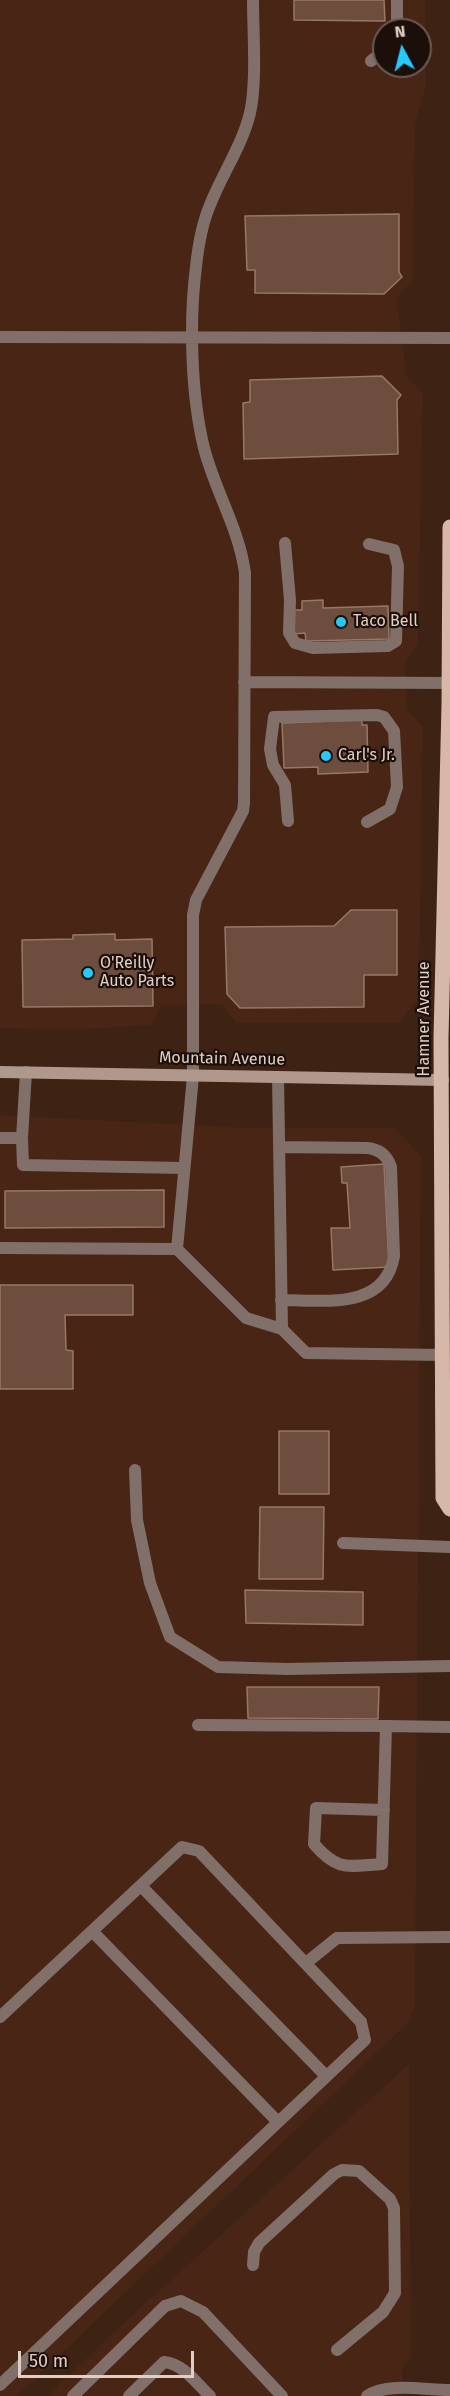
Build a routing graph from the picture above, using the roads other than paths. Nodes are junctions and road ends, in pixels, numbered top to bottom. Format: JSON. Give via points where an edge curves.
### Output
{"nodes":[{"id":1,"x":253,"y":0,"type":"edge"},
{"id":2,"x":397,"y":0,"type":"edge"},
{"id":3,"x":397,"y":18,"type":"edge"},
{"id":4,"x":0,"y":337,"type":"edge"},
{"id":5,"x":194,"y":338,"type":"junction"},
{"id":6,"x":450,"y":338,"type":"edge"},
{"id":7,"x":450,"y":527,"type":"edge"},
{"id":8,"x":285,"y":543,"type":"dead end"},
{"id":9,"x":369,"y":544,"type":"dead end"},
{"id":10,"x":244,"y":682,"type":"junction"},
{"id":11,"x":449,"y":683,"type":"edge"},
{"id":12,"x":288,"y":821,"type":"dead end"},
{"id":13,"x":367,"y":822,"type":"dead end"},
{"id":14,"x":0,"y":1072,"type":"edge"},
{"id":15,"x":27,"y":1072,"type":"junction"},
{"id":16,"x":193,"y":1076,"type":"junction"},
{"id":17,"x":278,"y":1077,"type":"junction"},
{"id":18,"x":446,"y":1080,"type":"edge"},
{"id":19,"x":0,"y":1138,"type":"edge"},
{"id":20,"x":22,"y":1138,"type":"junction"},
{"id":21,"x":279,"y":1147,"type":"junction"},
{"id":22,"x":184,"y":1168,"type":"junction"},
{"id":23,"x":0,"y":1248,"type":"edge"},
{"id":24,"x":177,"y":1249,"type":"junction"},
{"id":25,"x":281,"y":1300,"type":"junction"},
{"id":26,"x":282,"y":1329,"type":"junction"},
{"id":27,"x":443,"y":1355,"type":"junction"},
{"id":28,"x":135,"y":1470,"type":"dead end"},
{"id":29,"x":450,"y":1509,"type":"edge"},
{"id":30,"x":343,"y":1543,"type":"dead end"},
{"id":31,"x":450,"y":1547,"type":"edge"},
{"id":32,"x":450,"y":1666,"type":"edge"},
{"id":33,"x":198,"y":1725,"type":"dead end"},
{"id":34,"x":386,"y":1726,"type":"junction"},
{"id":35,"x":450,"y":1727,"type":"edge"},
{"id":36,"x":384,"y":1810,"type":"junction"},
{"id":37,"x":141,"y":1886,"type":"junction"},
{"id":38,"x":92,"y":1931,"type":"junction"},
{"id":39,"x":450,"y":1937,"type":"edge"},
{"id":40,"x":306,"y":1963,"type":"junction"},
{"id":41,"x":0,"y":2017,"type":"edge"},
{"id":42,"x":326,"y":2076,"type":"junction"},
{"id":43,"x":278,"y":2122,"type":"junction"},
{"id":44,"x":253,"y":2265,"type":"dead end"},
{"id":45,"x":337,"y":2350,"type":"dead end"},
{"id":46,"x":0,"y":2385,"type":"edge"},
{"id":47,"x":450,"y":2390,"type":"edge"},
{"id":48,"x":73,"y":2396,"type":"edge"},
{"id":49,"x":129,"y":2396,"type":"edge"},
{"id":50,"x":210,"y":2396,"type":"edge"},
{"id":51,"x":282,"y":2396,"type":"edge"},
{"id":52,"x":367,"y":2396,"type":"edge"}],
"edges":[{"from":1,"to":5,"type":"lane","via":[[249,114],[233,159],[209,205],[202,232],[196,267]]},
{"from":2,"to":3,"type":"lane"},
{"from":4,"to":5,"type":"lane"},
{"from":5,"to":6,"type":"lane"},
{"from":5,"to":10,"type":"lane","via":[[193,379],[204,448],[242,554],[245,573]]},
{"from":7,"to":11,"type":"main road","name":"Hamner Avenue"},
{"from":8,"to":9,"type":"lane","via":[[290,600],[288,633],[295,643],[313,648],[388,646],[396,641],[398,566],[394,550]]},
{"from":10,"to":11,"type":"lane"},
{"from":10,"to":16,"type":"lane","via":[[243,812],[196,900],[193,915]]},
{"from":11,"to":18,"type":"main road","name":"Hamner Avenue","via":[[441,1038]]},
{"from":12,"to":13,"type":"lane","via":[[285,785],[273,765],[270,749],[274,717],[377,716],[384,717],[394,731],[397,787],[390,809]]},
{"from":14,"to":15,"type":"main road","name":"Mountain Avenue"},
{"from":15,"to":16,"type":"main road","name":"Mountain Avenue"},
{"from":15,"to":20,"type":"lane"},
{"from":16,"to":17,"type":"main road","name":"Mountain Avenue"},
{"from":16,"to":22,"type":"lane"},
{"from":17,"to":18,"type":"main road","name":"Mountain Avenue"},
{"from":17,"to":21,"type":"lane"},
{"from":18,"to":27,"type":"main road","name":"Hamner Avenue"},
{"from":19,"to":20,"type":"lane"},
{"from":20,"to":22,"type":"lane","via":[[23,1166]]},
{"from":21,"to":25,"type":"lane"},
{"from":21,"to":25,"type":"lane","via":[[367,1148],[383,1154],[391,1167],[394,1256],[383,1283],[363,1297]]},
{"from":22,"to":24,"type":"lane"},
{"from":23,"to":24,"type":"lane"},
{"from":24,"to":26,"type":"lane","via":[[246,1318]]},
{"from":25,"to":26,"type":"lane"},
{"from":26,"to":27,"type":"lane","via":[[306,1353]]},
{"from":27,"to":29,"type":"main road","name":"Hamner Avenue","via":[[443,1498]]},
{"from":28,"to":32,"type":"lane","via":[[137,1521],[150,1583],[170,1637],[218,1667]]},
{"from":30,"to":31,"type":"lane"},
{"from":33,"to":34,"type":"lane"},
{"from":34,"to":35,"type":"lane"},
{"from":34,"to":36,"type":"lane"},
{"from":36,"to":36,"type":"lane","via":[[382,1864],[345,1866],[328,1861],[314,1844],[316,1808]]},
{"from":37,"to":38,"type":"lane"},
{"from":37,"to":40,"type":"lane","via":[[182,1847],[199,1851]]},
{"from":37,"to":42,"type":"lane"},
{"from":38,"to":41,"type":"lane"},
{"from":38,"to":43,"type":"lane"},
{"from":39,"to":40,"type":"lane","via":[[337,1938]]},
{"from":40,"to":42,"type":"lane","via":[[362,2022],[365,2040]]},
{"from":42,"to":43,"type":"lane"},
{"from":43,"to":46,"type":"lane"},
{"from":44,"to":45,"type":"lane","via":[[259,2243],[342,2170],[359,2171],[390,2199],[394,2208],[395,2293],[383,2312]]},
{"from":47,"to":52,"type":"lane","via":[[392,2388]]},
{"from":48,"to":51,"type":"lane","via":[[165,2306],[181,2301],[203,2312]]},
{"from":49,"to":50,"type":"lane","via":[[164,2362],[180,2367]]}]}
